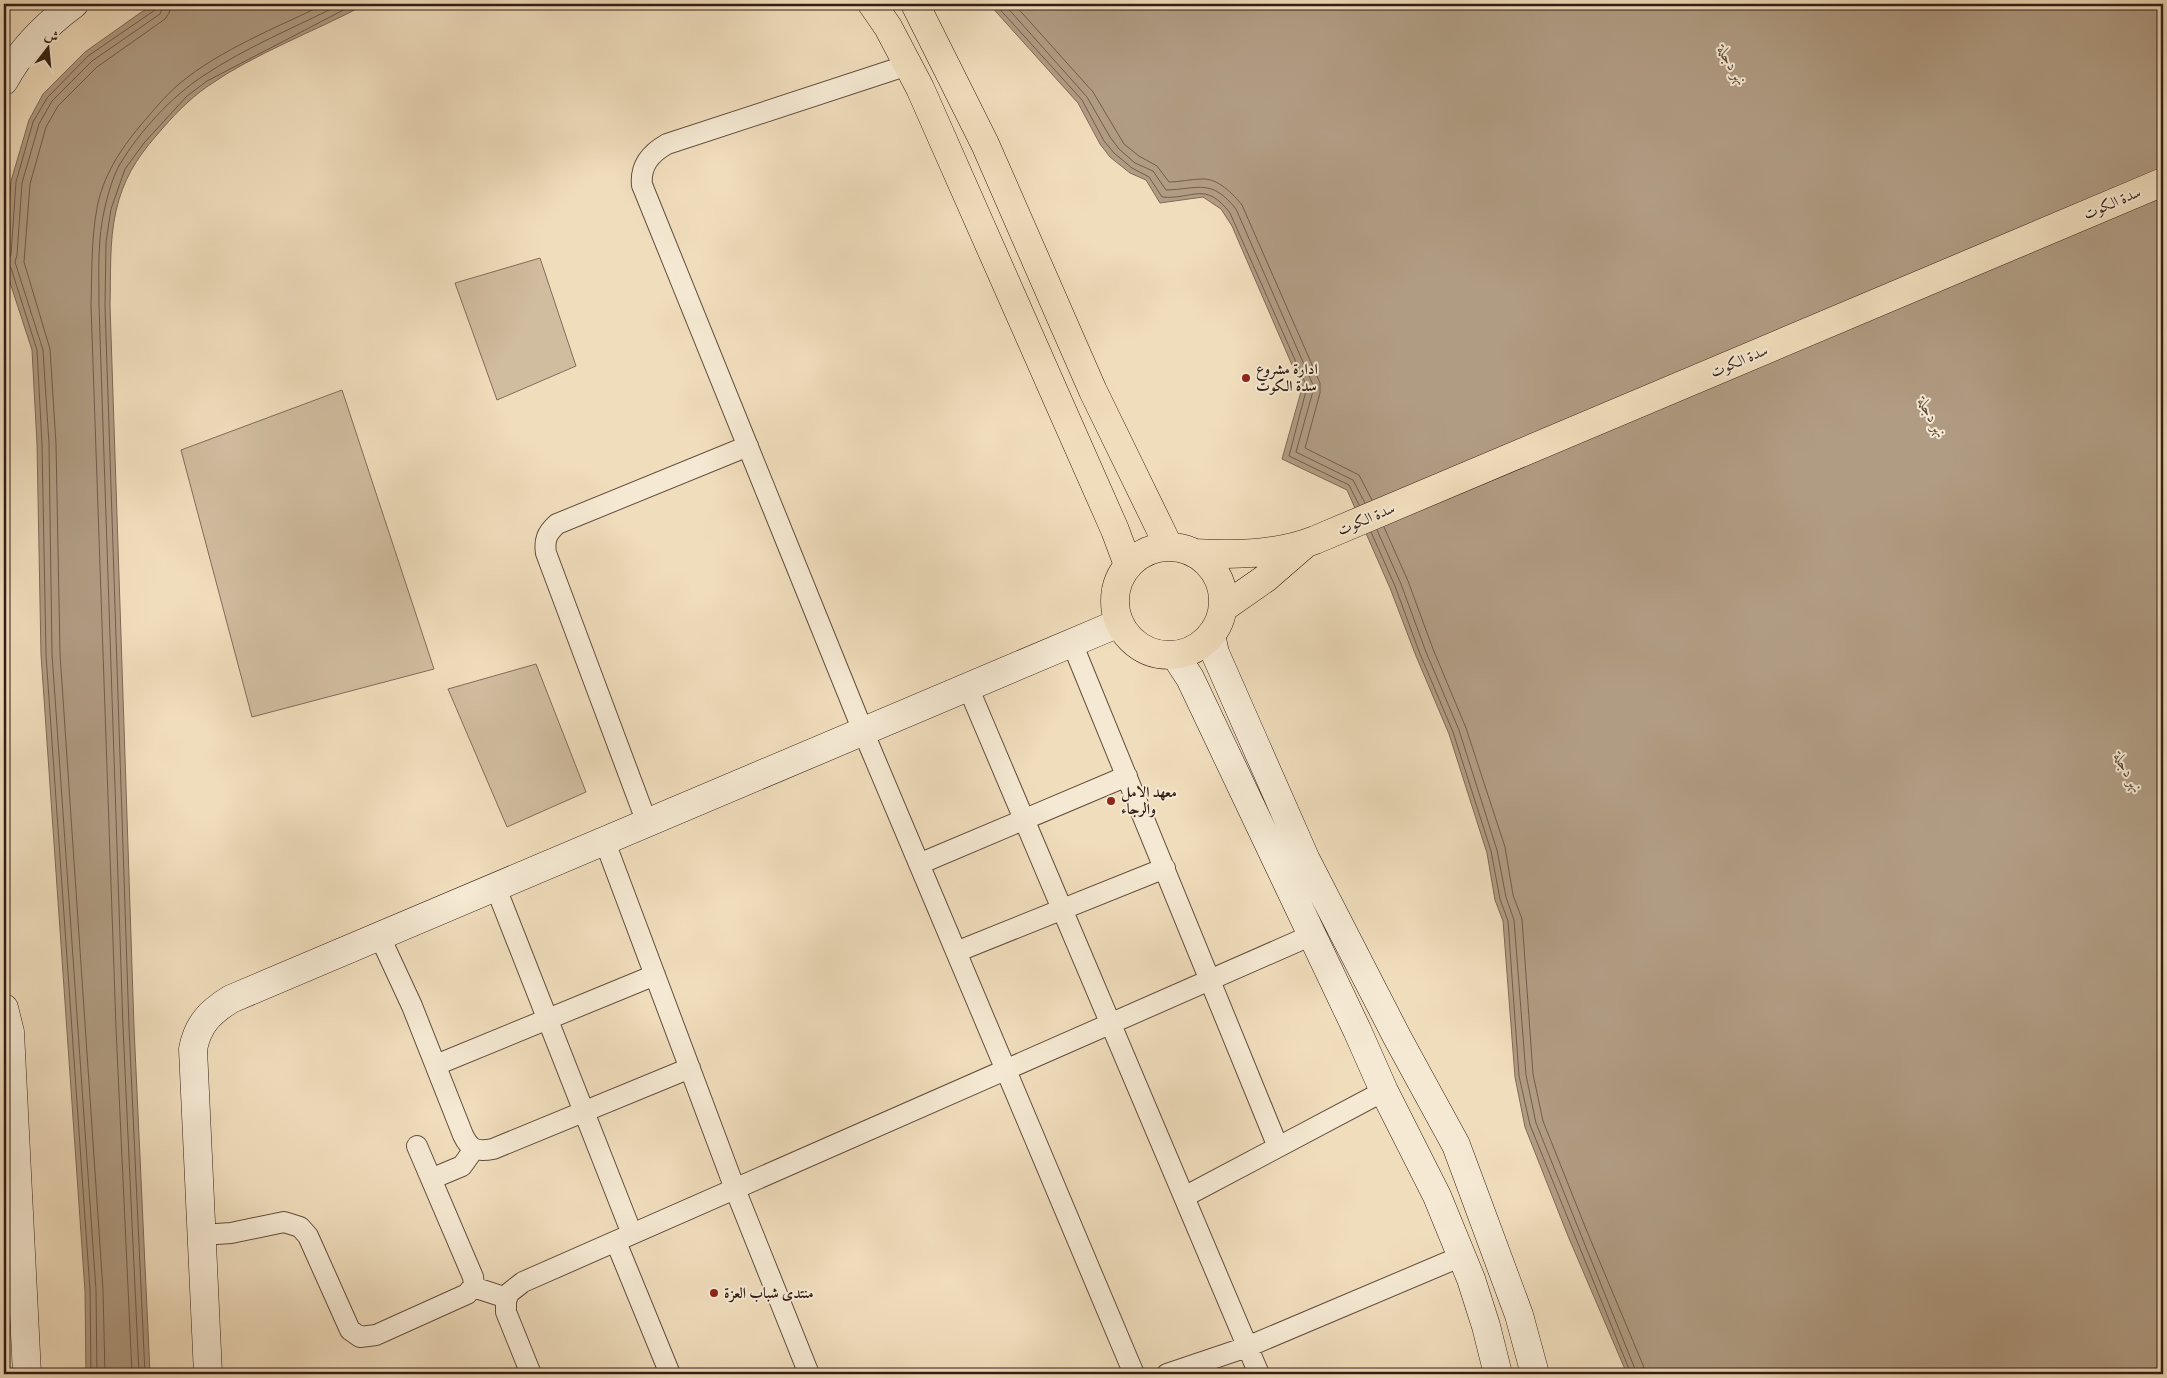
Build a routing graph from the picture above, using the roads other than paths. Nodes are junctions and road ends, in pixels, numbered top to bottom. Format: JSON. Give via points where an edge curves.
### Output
{"nodes":[{"id":1,"x":74,"y":4,"type":"edge"},
{"id":2,"x":872,"y":4,"type":"edge"},
{"id":3,"x":915,"y":4,"type":"edge"},
{"id":4,"x":908,"y":65,"type":"junction"},
{"id":5,"x":4,"y":81,"type":"edge"},
{"id":6,"x":2163,"y":182,"type":"edge"},
{"id":7,"x":748,"y":446,"type":"junction"},
{"id":8,"x":1310,"y":542,"type":"junction"},
{"id":9,"x":1181,"y":550,"type":"junction"},
{"id":10,"x":1128,"y":565,"type":"junction"},
{"id":11,"x":1223,"y":608,"type":"junction"},
{"id":12,"x":1119,"y":623,"type":"junction"},
{"id":13,"x":1211,"y":635,"type":"junction"},
{"id":14,"x":1072,"y":643,"type":"junction"},
{"id":15,"x":1175,"y":655,"type":"junction"},
{"id":16,"x":968,"y":687,"type":"junction"},
{"id":17,"x":864,"y":731,"type":"junction"},
{"id":18,"x":1127,"y":776,"type":"junction"},
{"id":19,"x":1024,"y":818,"type":"junction"},
{"id":20,"x":647,"y":824,"type":"junction"},
{"id":21,"x":605,"y":842,"type":"junction"},
{"id":22,"x":919,"y":864,"type":"junction"},
{"id":23,"x":1165,"y":868,"type":"junction"},
{"id":24,"x":496,"y":888,"type":"junction"},
{"id":25,"x":1063,"y":909,"type":"junction"},
{"id":26,"x":1312,"y":935,"type":"junction"},
{"id":27,"x":380,"y":938,"type":"junction"},
{"id":28,"x":956,"y":952,"type":"junction"},
{"id":29,"x":655,"y":975,"type":"junction"},
{"id":30,"x":1211,"y":979,"type":"junction"},
{"id":31,"x":4,"y":1008,"type":"edge"},
{"id":32,"x":1385,"y":1014,"type":"junction"},
{"id":33,"x":548,"y":1020,"type":"junction"},
{"id":34,"x":1112,"y":1023,"type":"junction"},
{"id":35,"x":1357,"y":1030,"type":"junction"},
{"id":36,"x":436,"y":1065,"type":"junction"},
{"id":37,"x":690,"y":1068,"type":"junction"},
{"id":38,"x":1006,"y":1070,"type":"junction"},
{"id":39,"x":1384,"y":1091,"type":"junction"},
{"id":40,"x":584,"y":1111,"type":"junction"},
{"id":41,"x":417,"y":1146,"type":"dead end"},
{"id":42,"x":1278,"y":1147,"type":"junction"},
{"id":43,"x":474,"y":1149,"type":"junction"},
{"id":44,"x":431,"y":1180,"type":"junction"},
{"id":45,"x":735,"y":1189,"type":"junction"},
{"id":46,"x":1184,"y":1197,"type":"junction"},
{"id":47,"x":202,"y":1235,"type":"junction"},
{"id":48,"x":624,"y":1238,"type":"junction"},
{"id":49,"x":1462,"y":1256,"type":"junction"},
{"id":50,"x":473,"y":1287,"type":"junction"},
{"id":51,"x":507,"y":1298,"type":"junction"},
{"id":52,"x":1247,"y":1347,"type":"junction"},
{"id":53,"x":27,"y":1374,"type":"edge"},
{"id":54,"x":208,"y":1374,"type":"edge"},
{"id":55,"x":531,"y":1374,"type":"edge"},
{"id":56,"x":670,"y":1374,"type":"edge"},
{"id":57,"x":809,"y":1374,"type":"edge"},
{"id":58,"x":1134,"y":1374,"type":"edge"},
{"id":59,"x":1167,"y":1374,"type":"edge"},
{"id":60,"x":1259,"y":1374,"type":"edge"},
{"id":61,"x":1498,"y":1374,"type":"edge"},
{"id":62,"x":1535,"y":1374,"type":"edge"}],
"edges":[{"from":1,"to":5,"type":"street","via":[[44,29]]},
{"from":2,"to":4,"type":"main road"},
{"from":3,"to":9,"type":"main road","via":[[986,144],[1093,391]]},
{"from":4,"to":7,"type":"street","via":[[667,144],[654,151],[643,167],[642,185]]},
{"from":4,"to":10,"type":"main road"},
{"from":6,"to":8,"type":"main road","name":"سدة الكوت"},
{"from":7,"to":17,"type":"street"},
{"from":7,"to":20,"type":"street","via":[[557,524],[545,539],[546,553]]},
{"from":8,"to":9,"type":"main road","via":[[1250,554]]},
{"from":8,"to":11,"type":"main road"},
{"from":9,"to":10,"type":"main road","via":[[1154,549]]},
{"from":9,"to":11,"type":"main road","via":[[1207,563],[1217,576]]},
{"from":10,"to":12,"type":"main road","via":[[1115,593],[1114,608]]},
{"from":11,"to":13,"type":"main road"},
{"from":12,"to":14,"type":"street"},
{"from":12,"to":15,"type":"main road","via":[[1128,638],[1142,649],[1158,655]]},
{"from":13,"to":15,"type":"main road","via":[[1189,652]]},
{"from":13,"to":32,"type":"street","via":[[1215,654],[1306,860]]},
{"from":14,"to":16,"type":"street"},
{"from":14,"to":18,"type":"street"},
{"from":15,"to":26,"type":"street","via":[[1190,678]]},
{"from":16,"to":17,"type":"street"},
{"from":16,"to":19,"type":"street"},
{"from":17,"to":20,"type":"street"},
{"from":17,"to":22,"type":"street"},
{"from":18,"to":19,"type":"street"},
{"from":18,"to":23,"type":"street"},
{"from":19,"to":22,"type":"street"},
{"from":19,"to":25,"type":"street"},
{"from":20,"to":21,"type":"street"},
{"from":21,"to":24,"type":"street"},
{"from":21,"to":29,"type":"street"},
{"from":22,"to":28,"type":"street"},
{"from":23,"to":25,"type":"street"},
{"from":23,"to":30,"type":"street"},
{"from":24,"to":27,"type":"street"},
{"from":24,"to":33,"type":"street"},
{"from":25,"to":28,"type":"street"},
{"from":25,"to":34,"type":"street"},
{"from":26,"to":30,"type":"street"},
{"from":26,"to":35,"type":"street"},
{"from":27,"to":36,"type":"street"},
{"from":27,"to":47,"type":"street","via":[[232,999],[204,1020],[194,1049]]},
{"from":28,"to":38,"type":"street"},
{"from":29,"to":33,"type":"street"},
{"from":29,"to":37,"type":"street"},
{"from":30,"to":34,"type":"street"},
{"from":30,"to":42,"type":"street"},
{"from":31,"to":53,"type":"street","via":[[10,1032]]},
{"from":32,"to":35,"type":"street"},
{"from":32,"to":62,"type":"street","via":[[1456,1145],[1519,1314]]},
{"from":33,"to":36,"type":"street"},
{"from":33,"to":40,"type":"street"},
{"from":34,"to":38,"type":"street"},
{"from":34,"to":46,"type":"street"},
{"from":35,"to":39,"type":"street"},
{"from":36,"to":43,"type":"street","via":[[463,1135]]},
{"from":37,"to":40,"type":"street"},
{"from":37,"to":45,"type":"street"},
{"from":38,"to":45,"type":"street"},
{"from":38,"to":58,"type":"street"},
{"from":39,"to":42,"type":"street"},
{"from":39,"to":49,"type":"street","via":[[1437,1196]]},
{"from":40,"to":43,"type":"street","via":[[493,1149]]},
{"from":40,"to":48,"type":"street"},
{"from":41,"to":44,"type":"street"},
{"from":42,"to":46,"type":"street"},
{"from":43,"to":44,"type":"street","via":[[462,1166]]},
{"from":44,"to":50,"type":"street","via":[[473,1277]]},
{"from":45,"to":48,"type":"street"},
{"from":45,"to":57,"type":"street"},
{"from":46,"to":52,"type":"street"},
{"from":47,"to":50,"type":"street","via":[[231,1233],[284,1222],[300,1228],[308,1236],[350,1330],[360,1337],[376,1335],[467,1294]]},
{"from":47,"to":54,"type":"street"},
{"from":48,"to":51,"type":"street","via":[[524,1282],[508,1293]]},
{"from":48,"to":56,"type":"street"},
{"from":49,"to":52,"type":"street"},
{"from":49,"to":61,"type":"street","via":[[1486,1326]]},
{"from":50,"to":51,"type":"street"},
{"from":51,"to":55,"type":"street","via":[[506,1312]]},
{"from":52,"to":59,"type":"street"},
{"from":52,"to":60,"type":"street"}]}
